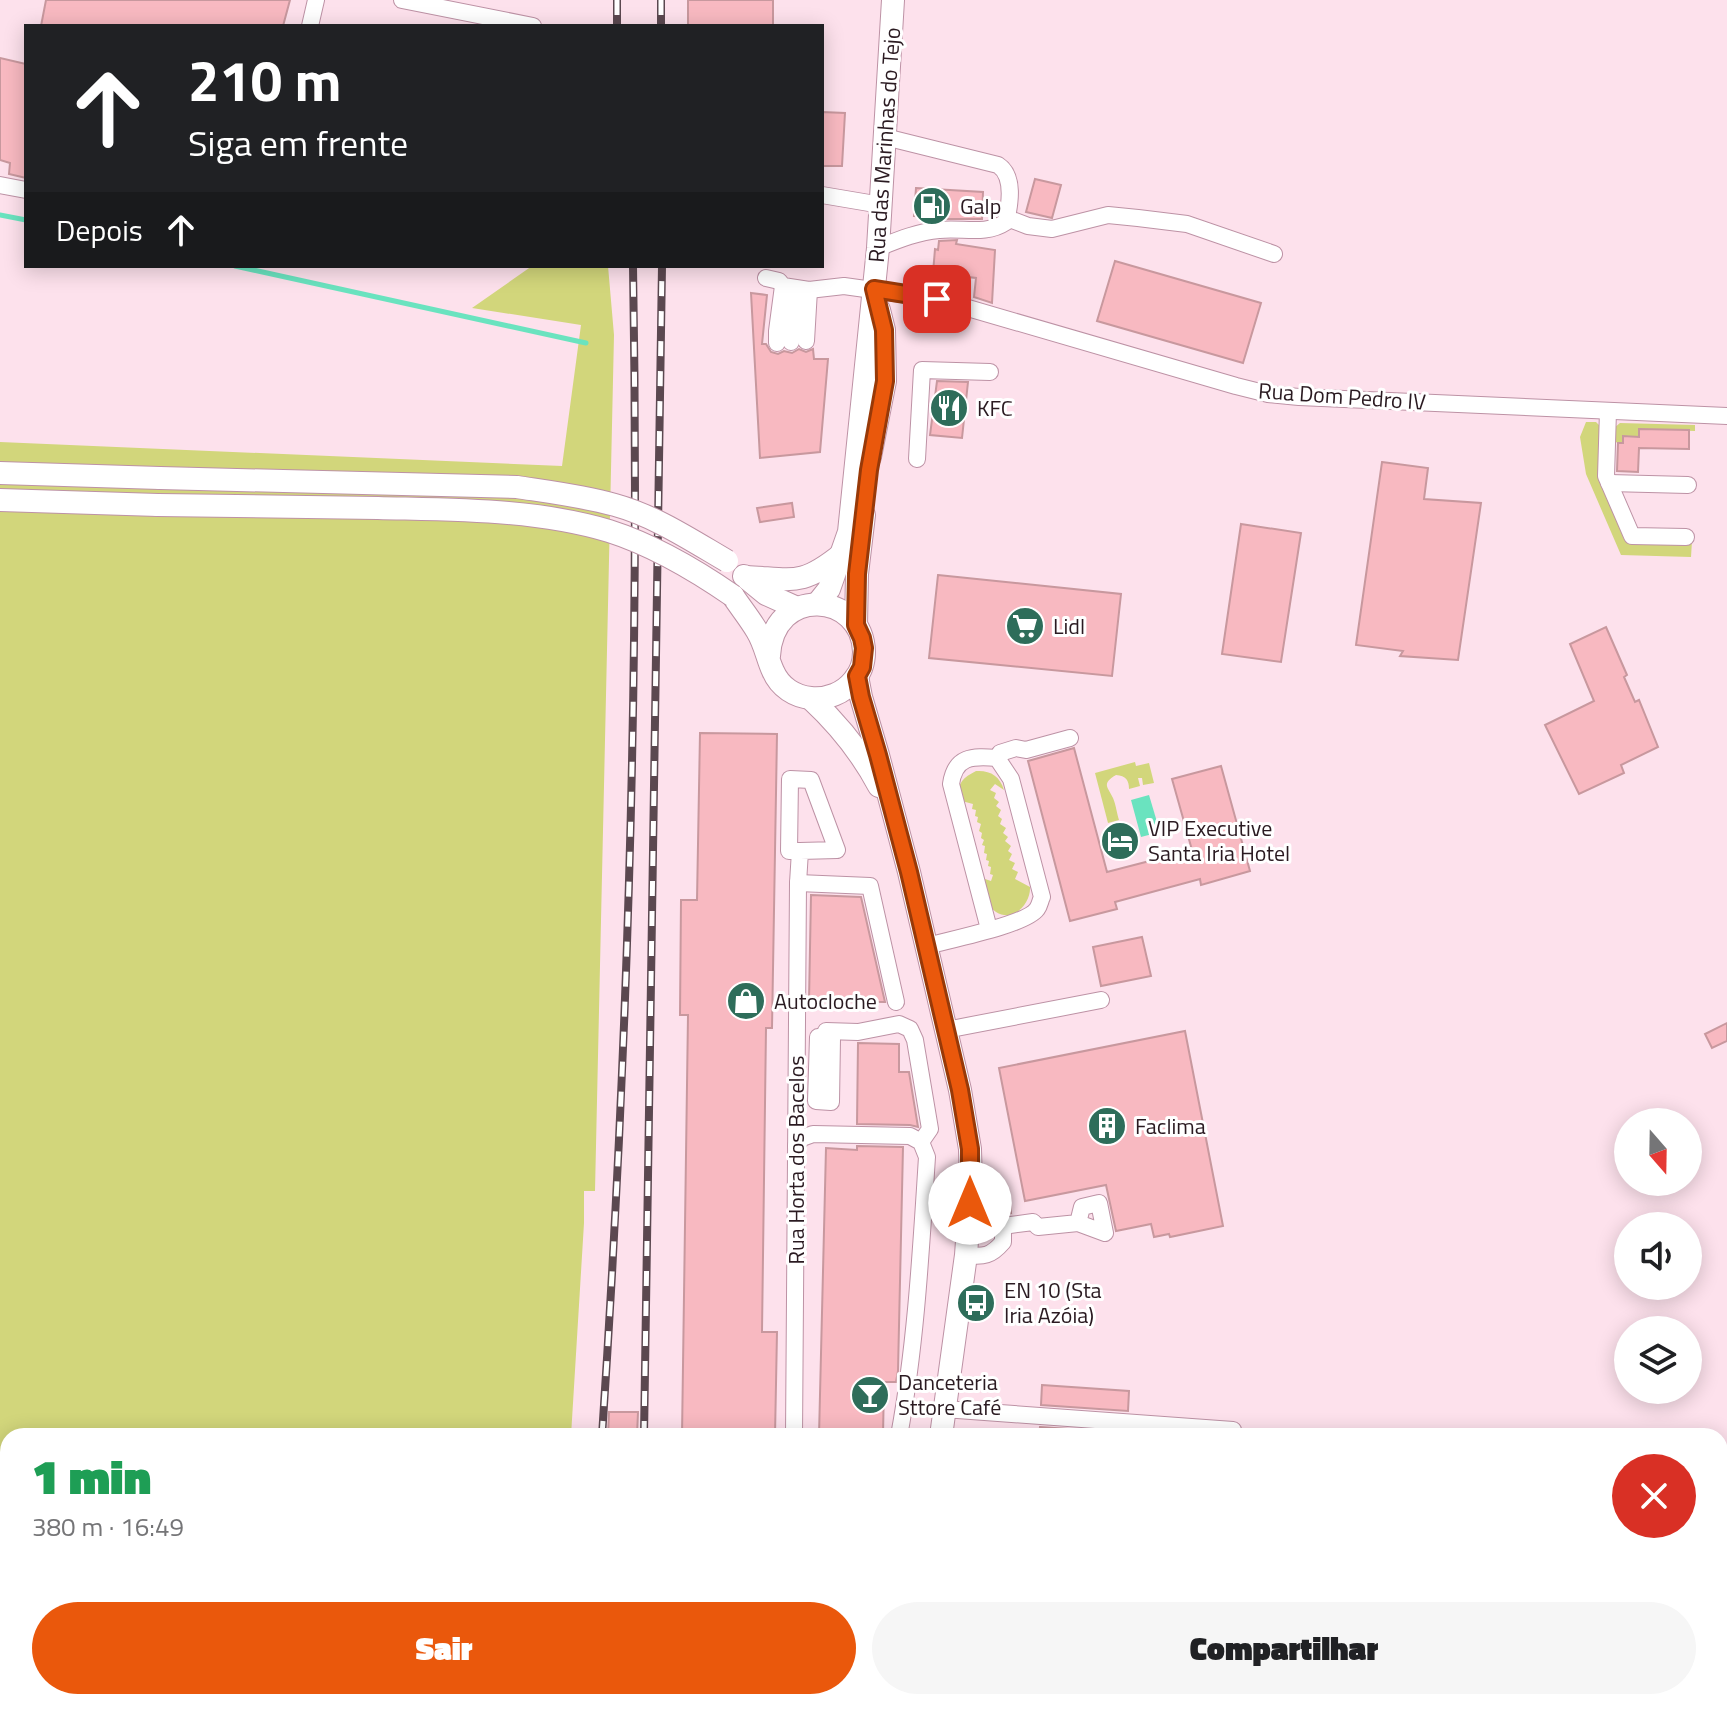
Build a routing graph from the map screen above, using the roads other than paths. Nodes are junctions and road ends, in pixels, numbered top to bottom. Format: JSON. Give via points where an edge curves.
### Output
{"nodes":[{"id":1,"x":316,"y":0,"type":"edge"},
{"id":2,"x":402,"y":0,"type":"edge"},
{"id":3,"x":893,"y":0,"type":"edge"},
{"id":4,"x":455,"y":19,"type":"edge"},
{"id":5,"x":310,"y":24,"type":"edge"},
{"id":6,"x":511,"y":24,"type":"edge"},
{"id":7,"x":885,"y":137,"type":"junction"},
{"id":8,"x":0,"y":185,"type":"edge"},
{"id":9,"x":24,"y":190,"type":"edge"},
{"id":10,"x":824,"y":195,"type":"edge"},
{"id":11,"x":881,"y":205,"type":"junction"},
{"id":12,"x":1007,"y":218,"type":"junction"},
{"id":13,"x":878,"y":248,"type":"junction"},
{"id":14,"x":1274,"y":254,"type":"dead end"},
{"id":15,"x":766,"y":278,"type":"dead end"},
{"id":16,"x":797,"y":288,"type":"junction"},
{"id":17,"x":874,"y":289,"type":"junction"},
{"id":18,"x":990,"y":372,"type":"dead end"},
{"id":19,"x":1608,"y":411,"type":"junction"},
{"id":20,"x":1727,"y":416,"type":"edge"},
{"id":21,"x":917,"y":459,"type":"dead end"},
{"id":22,"x":0,"y":473,"type":"edge"},
{"id":23,"x":1609,"y":483,"type":"junction"},
{"id":24,"x":1688,"y":485,"type":"dead end"},
{"id":25,"x":0,"y":500,"type":"edge"},
{"id":26,"x":1686,"y":537,"type":"dead end"},
{"id":27,"x":842,"y":554,"type":"junction"},
{"id":28,"x":746,"y":577,"type":"junction"},
{"id":29,"x":807,"y":606,"type":"junction"},
{"id":30,"x":856,"y":625,"type":"junction"},
{"id":31,"x":769,"y":656,"type":"junction"},
{"id":32,"x":857,"y":676,"type":"junction"},
{"id":33,"x":811,"y":699,"type":"junction"},
{"id":34,"x":1070,"y":738,"type":"dead end"},
{"id":35,"x":1026,"y":750,"type":"junction"},
{"id":36,"x":997,"y":758,"type":"junction"},
{"id":37,"x":1011,"y":779,"type":"junction"},
{"id":38,"x":894,"y":815,"type":"junction"},
{"id":39,"x":800,"y":851,"type":"junction"},
{"id":40,"x":798,"y":883,"type":"junction"},
{"id":41,"x":989,"y":929,"type":"junction"},
{"id":42,"x":927,"y":946,"type":"junction"},
{"id":43,"x":1101,"y":1000,"type":"dead end"},
{"id":44,"x":896,"y":1002,"type":"dead end"},
{"id":45,"x":946,"y":1030,"type":"junction"},
{"id":46,"x":826,"y":1037,"type":"junction"},
{"id":47,"x":797,"y":1053,"type":"junction"},
{"id":48,"x":817,"y":1054,"type":"junction"},
{"id":49,"x":796,"y":1082,"type":"junction"},
{"id":50,"x":817,"y":1082,"type":"junction"},
{"id":51,"x":921,"y":1142,"type":"junction"},
{"id":52,"x":796,"y":1146,"type":"junction"},
{"id":53,"x":969,"y":1221,"type":"junction"},
{"id":54,"x":1078,"y":1223,"type":"dead end"},
{"id":55,"x":1003,"y":1226,"type":"junction"},
{"id":56,"x":966,"y":1255,"type":"junction"},
{"id":57,"x":944,"y":1409,"type":"junction"},
{"id":58,"x":794,"y":1428,"type":"edge"},
{"id":59,"x":900,"y":1428,"type":"edge"},
{"id":60,"x":942,"y":1428,"type":"edge"},
{"id":61,"x":1205,"y":1428,"type":"edge"}],
"edges":[{"from":1,"to":5,"type":"street"},
{"from":2,"to":4,"type":"street"},
{"from":3,"to":7,"type":"main road","name":"Rua das Marinhas do Tejo"},
{"from":4,"to":6,"type":"street"},
{"from":7,"to":11,"type":"main road","name":"Rua das Marinhas do Tejo"},
{"from":7,"to":12,"type":"street","via":[[998,165],[1009,179]]},
{"from":8,"to":9,"type":"street"},
{"from":10,"to":11,"type":"street"},
{"from":11,"to":13,"type":"main road","name":"Rua das Marinhas do Tejo"},
{"from":12,"to":13,"type":"street","via":[[997,228],[941,229]]},
{"from":12,"to":14,"type":"street","via":[[1052,229],[1108,215],[1187,224]]},
{"from":13,"to":17,"type":"main road","name":"Rua das Marinhas do Tejo"},
{"from":15,"to":16,"type":"street"},
{"from":16,"to":16,"type":"street","via":[[791,342],[777,331]]},
{"from":16,"to":17,"type":"street","name":"Rua Dom Pedro IV"},
{"from":17,"to":19,"type":"street","name":"Rua Dom Pedro IV","via":[[937,299],[1268,394]]},
{"from":17,"to":27,"type":"main road","name":"Rua das Marinhas do Tejo","via":[[849,532]]},
{"from":17,"to":30,"type":"main road","name":"Rua das Marinhas do Tejo","via":[[884,330],[885,381],[869,470]]},
{"from":18,"to":21,"type":"street","via":[[922,370]]},
{"from":19,"to":20,"type":"street","name":"Rua Dom Pedro IV"},
{"from":19,"to":23,"type":"street"},
{"from":22,"to":28,"type":"main road","bridge":true,"via":[[517,487],[568,494],[618,506],[669,527]]},
{"from":23,"to":24,"type":"street"},
{"from":23,"to":26,"type":"street","via":[[1632,536]]},
{"from":25,"to":31,"type":"main road","bridge":true,"via":[[436,510],[564,521],[609,531],[701,574],[733,596]]},
{"from":27,"to":28,"type":"main road","via":[[802,579]]},
{"from":27,"to":29,"type":"main road","name":"Rua das Marinhas do Tejo","via":[[829,589]]},
{"from":28,"to":29,"type":"main road","via":[[766,594]]},
{"from":29,"to":30,"type":"main road","via":[[832,607]]},
{"from":29,"to":31,"type":"main road","via":[[775,628]]},
{"from":30,"to":32,"type":"main road","via":[[864,648]]},
{"from":31,"to":33,"type":"main road","via":[[782,685]]},
{"from":32,"to":33,"type":"main road","via":[[838,695]]},
{"from":32,"to":38,"type":"main road"},
{"from":33,"to":38,"type":"main road","via":[[853,742]]},
{"from":34,"to":35,"type":"street"},
{"from":35,"to":36,"type":"street","via":[[1016,748]]},
{"from":35,"to":37,"type":"street"},
{"from":36,"to":37,"type":"street"},
{"from":36,"to":41,"type":"street","via":[[971,757],[958,764],[951,784]]},
{"from":37,"to":41,"type":"street","via":[[1042,897],[1037,910],[1024,920]]},
{"from":38,"to":42,"type":"main road"},
{"from":39,"to":39,"type":"street","via":[[789,851],[790,779],[811,780],[837,850]]},
{"from":39,"to":40,"type":"street","name":"Rua Horta dos Bacelos"},
{"from":40,"to":44,"type":"street","via":[[870,886]]},
{"from":40,"to":47,"type":"street","name":"Rua Horta dos Bacelos"},
{"from":41,"to":42,"type":"street"},
{"from":42,"to":45,"type":"main road"},
{"from":43,"to":45,"type":"street"},
{"from":45,"to":53,"type":"main road","via":[[970,1149]]},
{"from":46,"to":48,"type":"street","via":[[818,1037]]},
{"from":46,"to":50,"type":"street","via":[[832,1038],[831,1102],[816,1101]]},
{"from":46,"to":51,"type":"street","via":[[826,1031],[858,1032],[899,1024],[910,1029],[930,1129]]},
{"from":47,"to":48,"type":"street"},
{"from":47,"to":49,"type":"street","name":"Rua Horta dos Bacelos"},
{"from":48,"to":50,"type":"street"},
{"from":49,"to":50,"type":"street"},
{"from":49,"to":52,"type":"street","name":"Rua Horta dos Bacelos"},
{"from":51,"to":52,"type":"street","via":[[910,1136],[813,1134]]},
{"from":51,"to":59,"type":"street","via":[[927,1157],[919,1284]]},
{"from":52,"to":58,"type":"street","name":"Rua Horta dos Bacelos"},
{"from":53,"to":55,"type":"street"},
{"from":53,"to":56,"type":"main road"},
{"from":54,"to":55,"type":"street"},
{"from":55,"to":56,"type":"street","via":[[1003,1242],[995,1252]]},
{"from":56,"to":57,"type":"main road"},
{"from":57,"to":60,"type":"main road"},
{"from":57,"to":61,"type":"street"}]}
